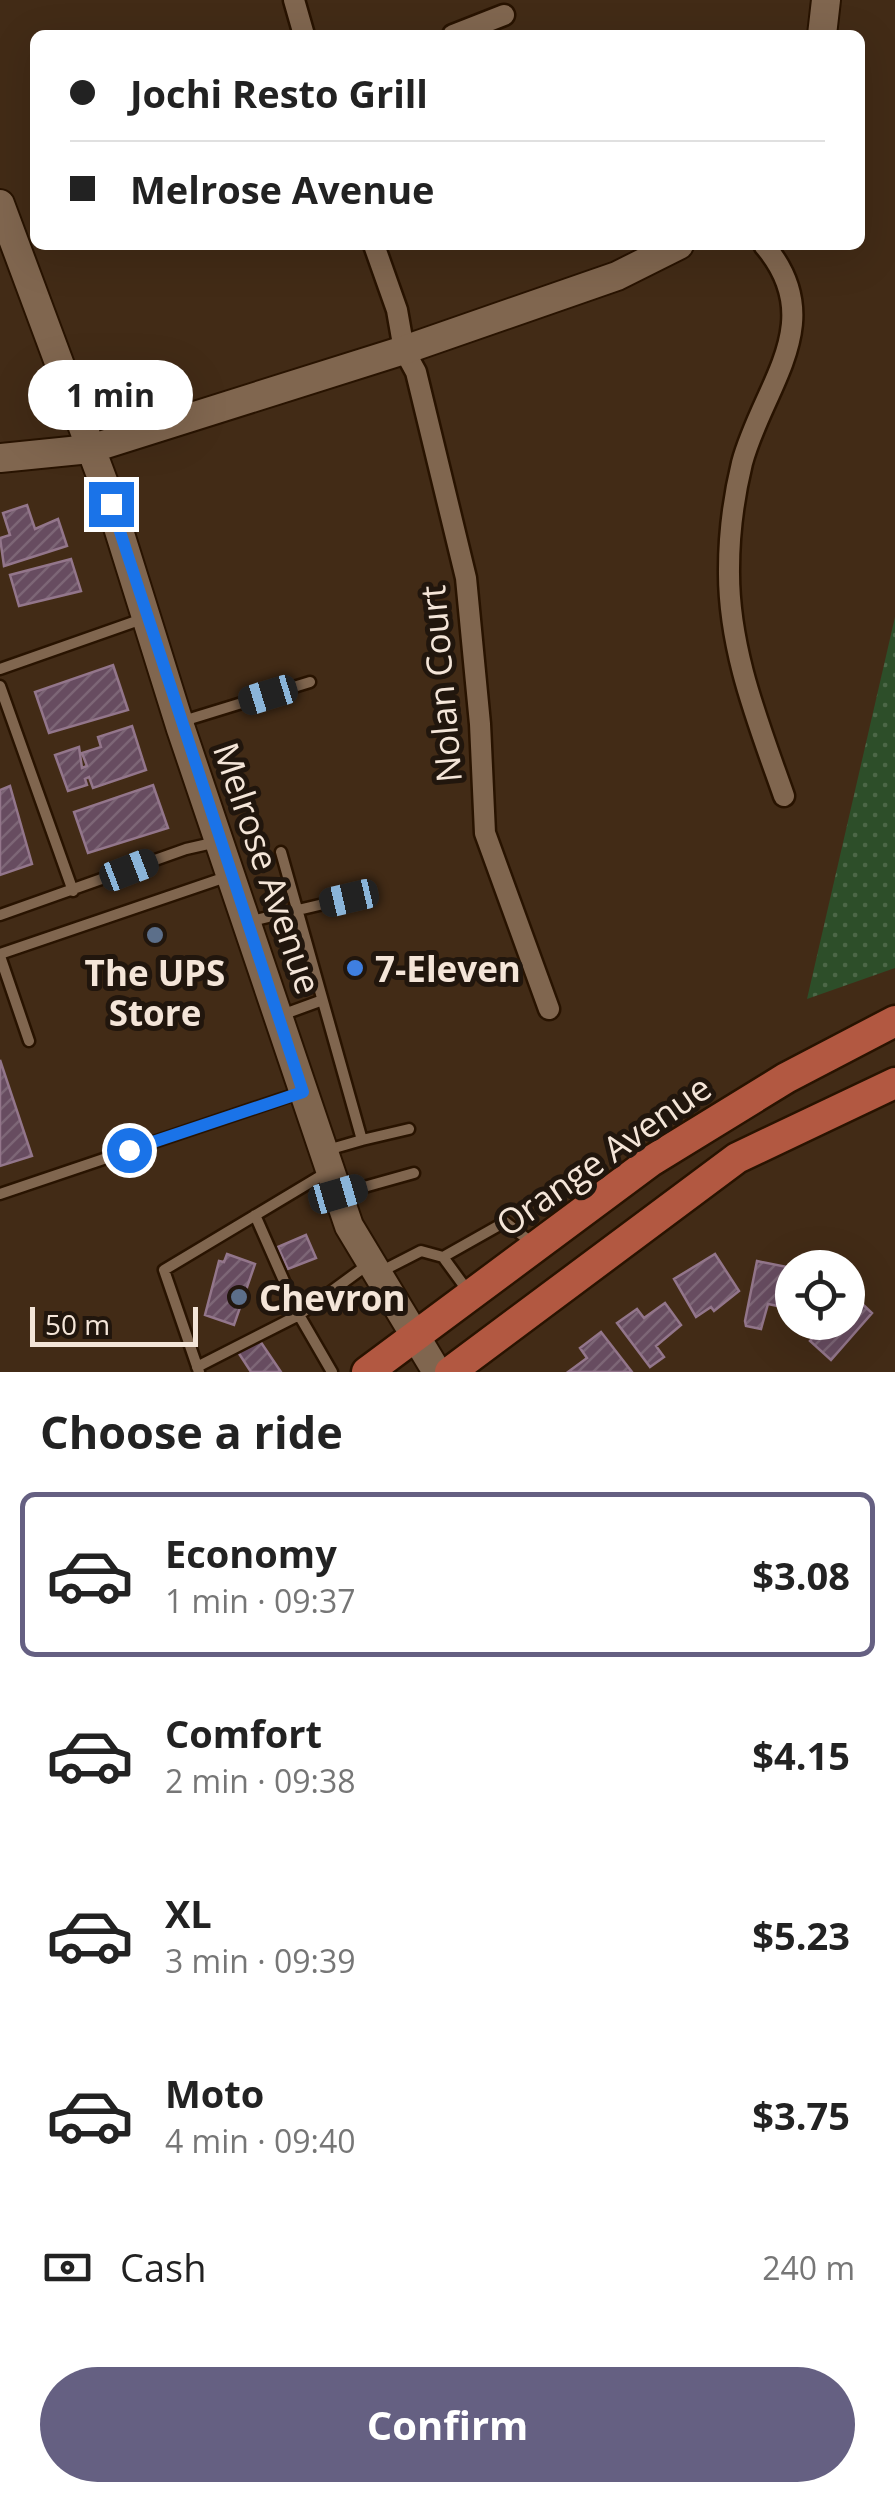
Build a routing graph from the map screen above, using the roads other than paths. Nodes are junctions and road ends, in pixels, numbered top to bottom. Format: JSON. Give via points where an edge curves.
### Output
{"nodes":[{"id":1,"x":294,"y":0,"type":"edge"},
{"id":2,"x":826,"y":0,"type":"edge"},
{"id":3,"x":504,"y":15,"type":"dead end"},
{"id":4,"x":303,"y":30,"type":"edge"},
{"id":5,"x":466,"y":30,"type":"edge"},
{"id":6,"x":823,"y":30,"type":"edge"},
{"id":7,"x":0,"y":204,"type":"edge"},
{"id":8,"x":376,"y":250,"type":"edge"},
{"id":9,"x":669,"y":250,"type":"edge"},
{"id":10,"x":767,"y":250,"type":"edge"},
{"id":11,"x":404,"y":350,"type":"junction"},
{"id":12,"x":90,"y":449,"type":"junction"},
{"id":13,"x":0,"y":458,"type":"edge"},
{"id":14,"x":147,"y":617,"type":"junction"},
{"id":15,"x":0,"y":668,"type":"edge"},
{"id":16,"x":310,"y":682,"type":"dead end"},
{"id":17,"x":0,"y":686,"type":"edge"},
{"id":18,"x":179,"y":722,"type":"junction"},
{"id":19,"x":784,"y":796,"type":"dead end"},
{"id":20,"x":219,"y":842,"type":"junction"},
{"id":21,"x":281,"y":852,"type":"dead end"},
{"id":22,"x":230,"y":876,"type":"junction"},
{"id":23,"x":73,"y":891,"type":"junction"},
{"id":24,"x":349,"y":898,"type":"dead end"},
{"id":25,"x":294,"y":911,"type":"junction"},
{"id":26,"x":0,"y":914,"type":"edge"},
{"id":27,"x":246,"y":922,"type":"junction"},
{"id":28,"x":0,"y":955,"type":"edge"},
{"id":29,"x":320,"y":1001,"type":"junction"},
{"id":30,"x":549,"y":1009,"type":"dead end"},
{"id":31,"x":278,"y":1016,"type":"junction"},
{"id":32,"x":895,"y":1021,"type":"edge"},
{"id":33,"x":30,"y":1041,"type":"dead end"},
{"id":34,"x":895,"y":1083,"type":"edge"},
{"id":35,"x":303,"y":1092,"type":"junction"},
{"id":36,"x":410,"y":1129,"type":"dead end"},
{"id":37,"x":362,"y":1140,"type":"junction"},
{"id":38,"x":330,"y":1172,"type":"junction"},
{"id":39,"x":414,"y":1174,"type":"dead end"},
{"id":40,"x":0,"y":1194,"type":"edge"},
{"id":41,"x":255,"y":1215,"type":"junction"},
{"id":42,"x":536,"y":1246,"type":"junction"},
{"id":43,"x":443,"y":1256,"type":"junction"},
{"id":44,"x":374,"y":1268,"type":"junction"},
{"id":45,"x":471,"y":1295,"type":"junction"},
{"id":46,"x":299,"y":1315,"type":"junction"},
{"id":47,"x":416,"y":1337,"type":"junction"},
{"id":48,"x":198,"y":1369,"type":"edge"},
{"id":49,"x":332,"y":1372,"type":"edge"},
{"id":50,"x":367,"y":1372,"type":"edge"},
{"id":51,"x":437,"y":1372,"type":"edge"},
{"id":52,"x":450,"y":1372,"type":"edge"}],
"edges":[{"from":1,"to":4,"type":"street"},
{"from":2,"to":6,"type":"street"},
{"from":3,"to":5,"type":"street"},
{"from":7,"to":12,"type":"street","name":"Melrose Avenue"},
{"from":8,"to":11,"type":"street","name":"Nolan Court"},
{"from":9,"to":11,"type":"street","via":[[616,276]]},
{"from":10,"to":19,"type":"street","via":[[786,281],[795,325],[742,463],[728,567],[738,663]]},
{"from":11,"to":12,"type":"street"},
{"from":11,"to":30,"type":"street","name":"Nolan Court","via":[[416,372],[466,578],[485,833]]},
{"from":12,"to":13,"type":"street"},
{"from":12,"to":14,"type":"street","name":"Melrose Avenue"},
{"from":14,"to":15,"type":"lane"},
{"from":14,"to":18,"type":"street","name":"Melrose Avenue"},
{"from":16,"to":18,"type":"lane"},
{"from":17,"to":23,"type":"lane"},
{"from":18,"to":20,"type":"street","name":"Melrose Avenue"},
{"from":20,"to":22,"type":"street","name":"Melrose Avenue"},
{"from":20,"to":23,"type":"lane"},
{"from":21,"to":25,"type":"lane"},
{"from":22,"to":27,"type":"street","name":"Melrose Avenue"},
{"from":22,"to":28,"type":"lane"},
{"from":23,"to":26,"type":"lane"},
{"from":24,"to":25,"type":"lane"},
{"from":25,"to":27,"type":"lane"},
{"from":25,"to":29,"type":"lane"},
{"from":27,"to":31,"type":"street","name":"Melrose Avenue"},
{"from":28,"to":33,"type":"lane"},
{"from":29,"to":31,"type":"lane"},
{"from":29,"to":37,"type":"lane"},
{"from":31,"to":35,"type":"street","name":"Melrose Avenue"},
{"from":32,"to":42,"type":"main road","name":"Orange Avenue","via":[[651,1161]]},
{"from":34,"to":52,"type":"main road","via":[[737,1158]]},
{"from":35,"to":38,"type":"street","name":"Melrose Avenue"},
{"from":35,"to":40,"type":"lane"},
{"from":36,"to":37,"type":"lane"},
{"from":37,"to":38,"type":"lane"},
{"from":38,"to":39,"type":"lane"},
{"from":38,"to":41,"type":"lane"},
{"from":38,"to":44,"type":"street","name":"Melrose Avenue","via":[[348,1226]]},
{"from":41,"to":46,"type":"lane"},
{"from":41,"to":48,"type":"lane","via":[[164,1270]]},
{"from":42,"to":43,"type":"lane","via":[[504,1222]]},
{"from":42,"to":45,"type":"main road","name":"Orange Avenue"},
{"from":43,"to":44,"type":"lane","via":[[421,1251]]},
{"from":43,"to":45,"type":"lane"},
{"from":44,"to":46,"type":"lane"},
{"from":44,"to":47,"type":"street","name":"Melrose Avenue"},
{"from":45,"to":47,"type":"main road","name":"Orange Avenue"},
{"from":46,"to":48,"type":"lane"},
{"from":46,"to":49,"type":"lane"},
{"from":47,"to":50,"type":"main road","name":"Orange Avenue"},
{"from":47,"to":51,"type":"street","name":"Melrose Avenue"}]}
